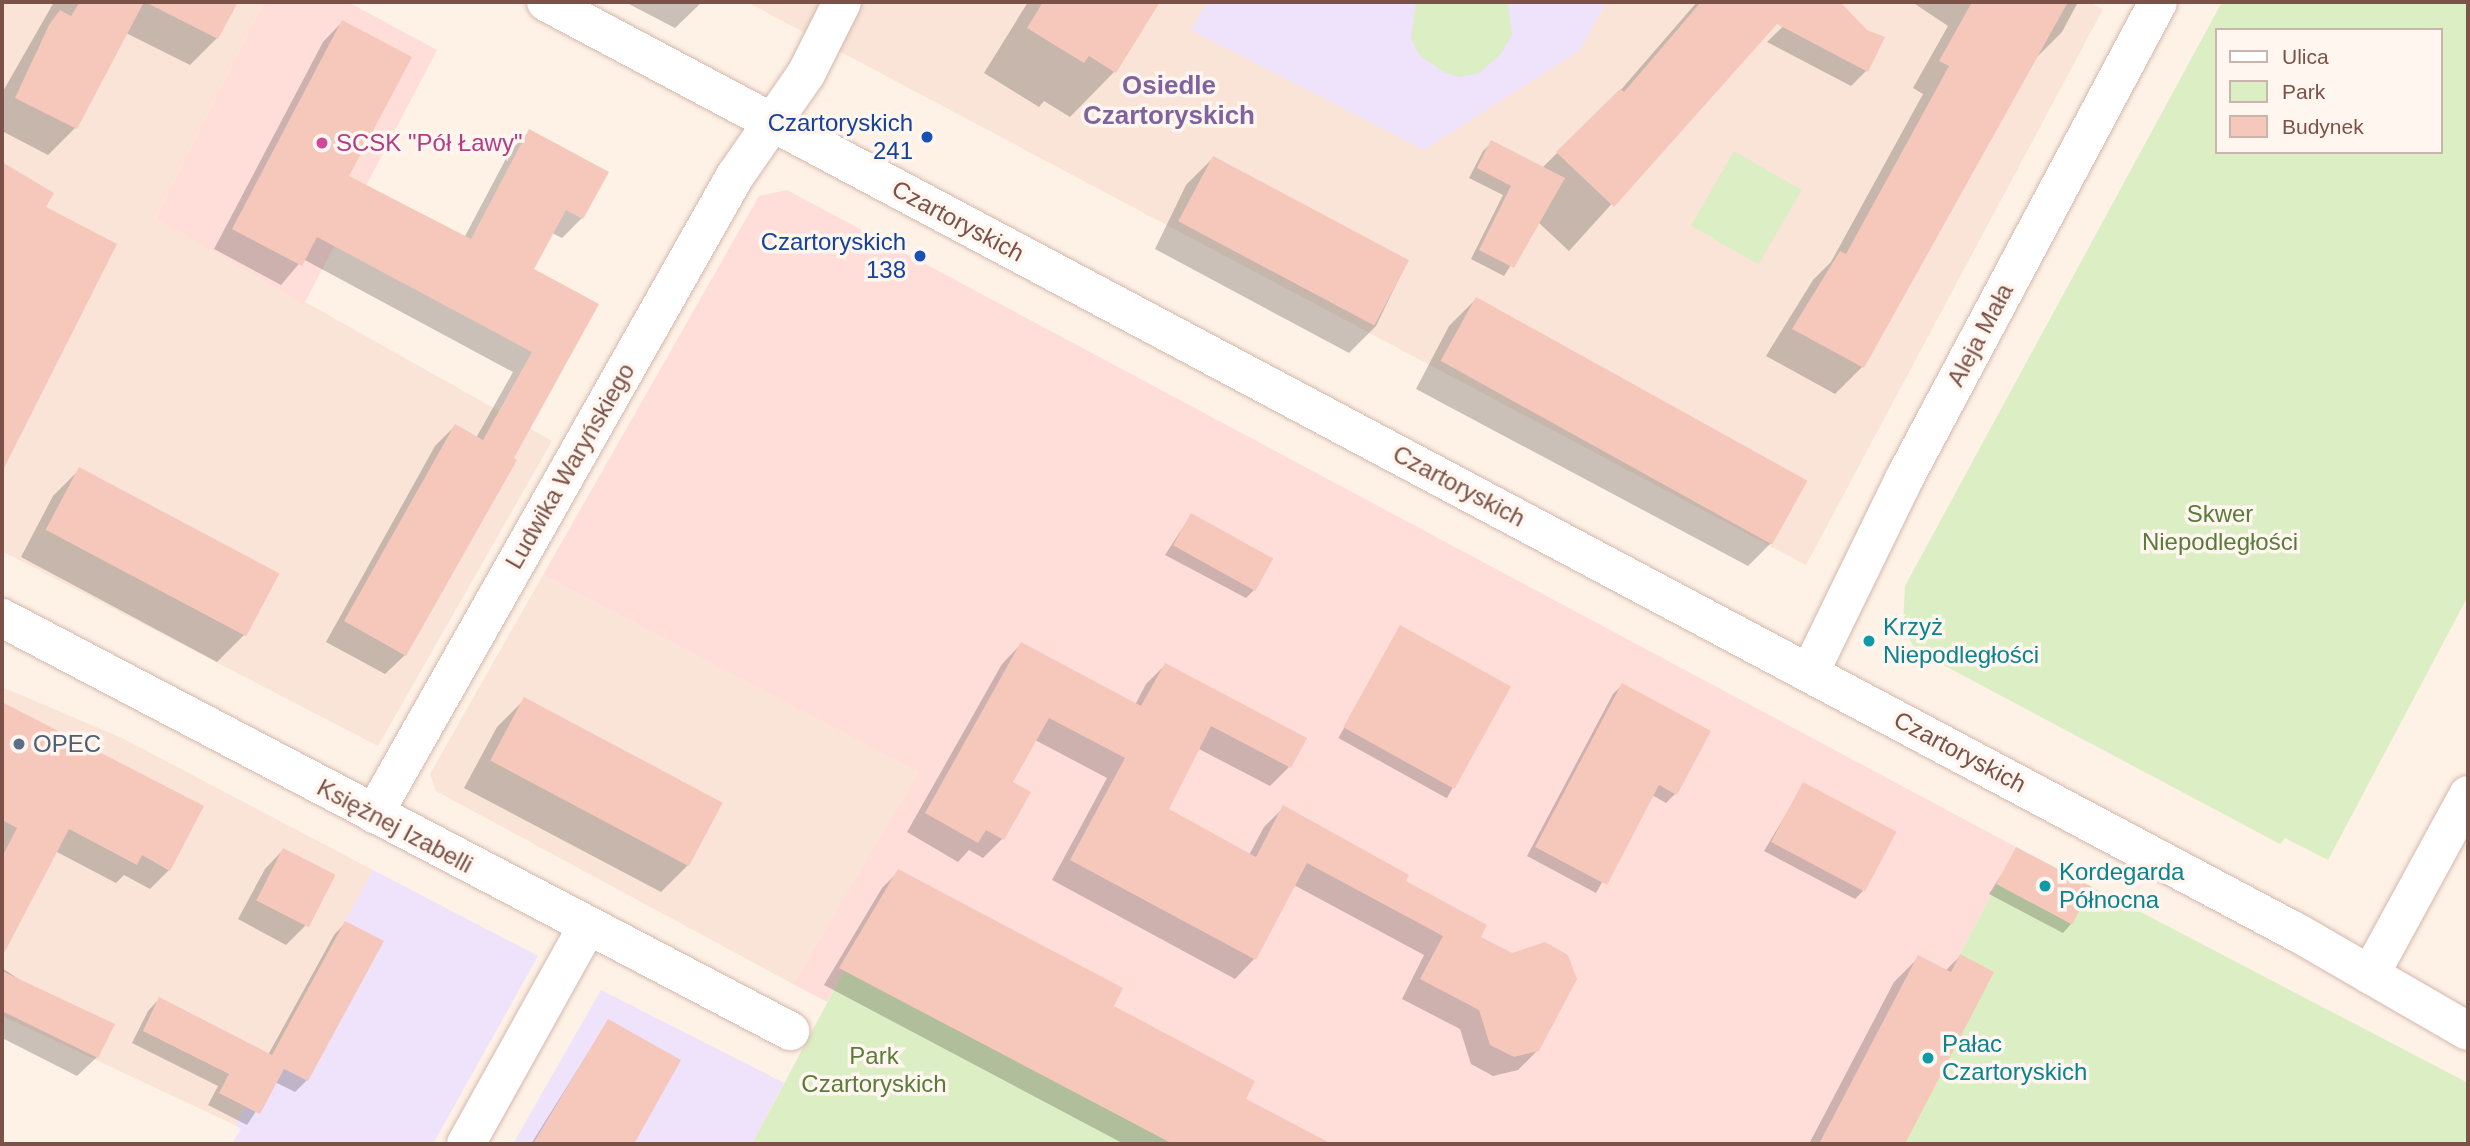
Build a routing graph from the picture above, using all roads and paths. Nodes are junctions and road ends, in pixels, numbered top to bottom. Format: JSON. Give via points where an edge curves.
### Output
{"nodes":[{"id":1,"x":546,"y":2,"type":"edge"},
{"id":2,"x":842,"y":2,"type":"edge"},
{"id":3,"x":2158,"y":2,"type":"edge"},
{"id":4,"x":772,"y":121,"type":"junction"},
{"id":5,"x":2,"y":618,"type":"edge"},
{"id":6,"x":1810,"y":672,"type":"junction"},
{"id":7,"x":2468,"y":795,"type":"edge"},
{"id":8,"x":374,"y":814,"type":"junction"},
{"id":9,"x":587,"y":927,"type":"junction"},
{"id":10,"x":2370,"y":975,"type":"junction"},
{"id":11,"x":790,"y":1031,"type":"dead end"},
{"id":12,"x":2468,"y":1031,"type":"edge"},
{"id":13,"x":466,"y":1144,"type":"edge"}],
"edges":[{"from":1,"to":4,"type":"street","name":"Czartoryskich"},
{"from":2,"to":4,"type":"street","name":"Ludwika Waryńskiego","via":[[811,64]]},
{"from":3,"to":6,"type":"street","name":"Aleja Mała","via":[[1904,478]]},
{"from":4,"to":6,"type":"street","name":"Czartoryskich"},
{"from":4,"to":8,"type":"street","name":"Ludwika Waryńskiego","via":[[728,188]]},
{"from":5,"to":8,"type":"street","name":"Księżnej Izabelli"},
{"from":6,"to":10,"type":"street","name":"Czartoryskich"},
{"from":7,"to":10,"type":"street"},
{"from":8,"to":9,"type":"street","name":"Księżnej Izabelli"},
{"from":9,"to":11,"type":"street","name":"Księżnej Izabelli"},
{"from":9,"to":13,"type":"street"},
{"from":10,"to":12,"type":"street","name":"Czartoryskich"}]}
